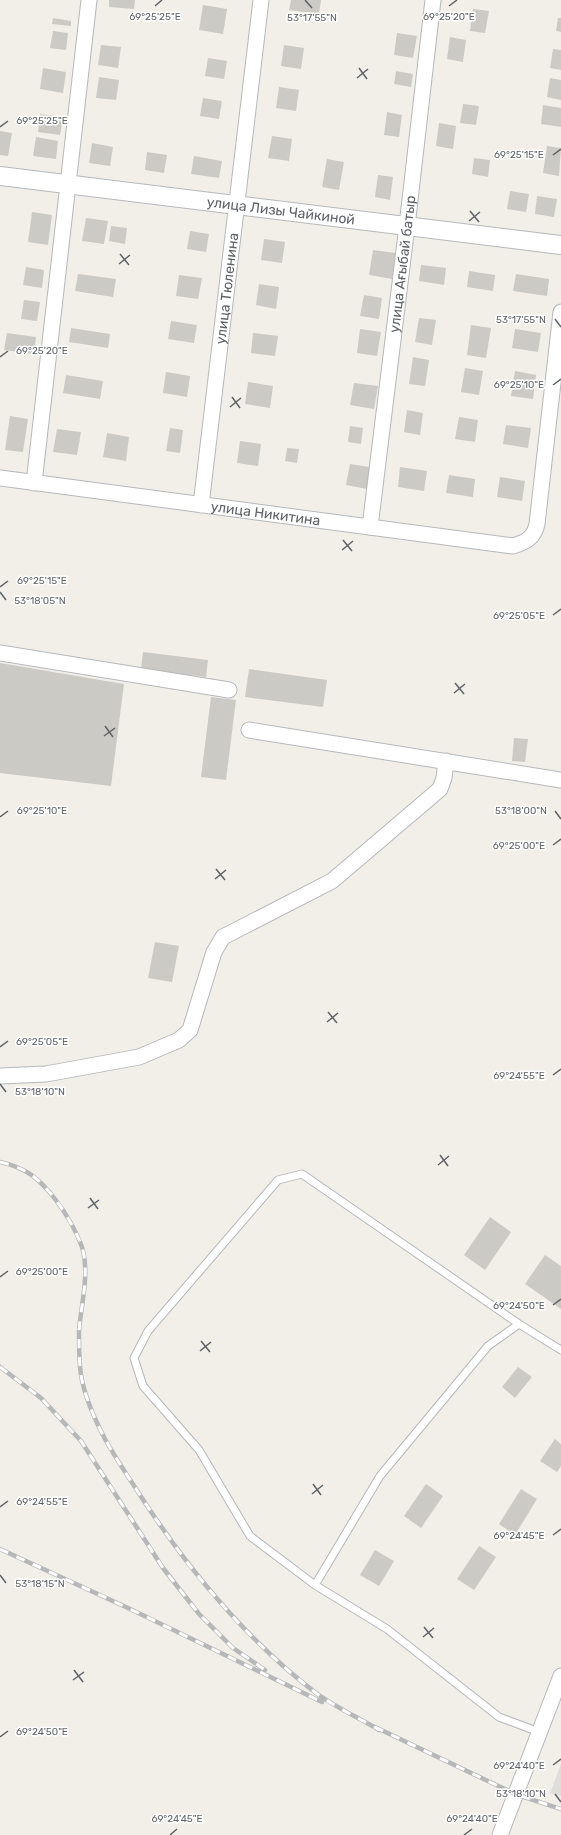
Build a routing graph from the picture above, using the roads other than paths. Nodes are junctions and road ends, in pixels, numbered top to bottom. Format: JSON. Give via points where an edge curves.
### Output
{"nodes":[{"id":1,"x":89,"y":0,"type":"edge"},
{"id":2,"x":261,"y":0,"type":"edge"},
{"id":3,"x":433,"y":0,"type":"edge"},
{"id":4,"x":0,"y":176,"type":"edge"},
{"id":5,"x":68,"y":185,"type":"junction"},
{"id":6,"x":237,"y":205,"type":"junction"},
{"id":7,"x":407,"y":226,"type":"junction"},
{"id":8,"x":561,"y":245,"type":"edge"},
{"id":9,"x":561,"y":312,"type":"edge"},
{"id":10,"x":0,"y":478,"type":"edge"},
{"id":11,"x":34,"y":483,"type":"junction"},
{"id":12,"x":201,"y":505,"type":"junction"},
{"id":13,"x":370,"y":527,"type":"junction"},
{"id":14,"x":0,"y":653,"type":"edge"},
{"id":15,"x":229,"y":690,"type":"dead end"},
{"id":16,"x":249,"y":730,"type":"dead end"},
{"id":17,"x":446,"y":762,"type":"junction"},
{"id":18,"x":561,"y":780,"type":"edge"},
{"id":19,"x":0,"y":1076,"type":"edge"},
{"id":20,"x":519,"y":1324,"type":"junction"},
{"id":21,"x":561,"y":1350,"type":"edge"},
{"id":22,"x":315,"y":1585,"type":"junction"},
{"id":23,"x":561,"y":1676,"type":"edge"},
{"id":24,"x":540,"y":1732,"type":"junction"},
{"id":25,"x":500,"y":1835,"type":"edge"}],
"edges":[{"from":1,"to":5,"type":"street"},
{"from":2,"to":6,"type":"street","name":"улица Тюленина"},
{"from":3,"to":7,"type":"street","name":"улица Ағыбай батыр"},
{"from":4,"to":5,"type":"street","name":"улица Лизы Чайкиной"},
{"from":5,"to":6,"type":"street","name":"улица Лизы Чайкиной"},
{"from":5,"to":11,"type":"street"},
{"from":6,"to":7,"type":"street","name":"улица Лизы Чайкиной"},
{"from":6,"to":12,"type":"street","name":"улица Тюленина"},
{"from":7,"to":8,"type":"street","name":"улица Лизы Чайкиной"},
{"from":7,"to":13,"type":"street","name":"улица Ағыбай батыр"},
{"from":9,"to":13,"type":"street","name":"улица Никитина","via":[[537,524],[530,538],[513,546]]},
{"from":10,"to":11,"type":"street","name":"улица Никитина"},
{"from":11,"to":12,"type":"street","name":"улица Никитина"},
{"from":12,"to":13,"type":"street","name":"улица Никитина"},
{"from":14,"to":15,"type":"street"},
{"from":16,"to":17,"type":"street"},
{"from":17,"to":18,"type":"street"},
{"from":17,"to":19,"type":"street","via":[[440,789],[332,881],[223,937],[214,952],[190,1030],[179,1040],[139,1057],[46,1074]]},
{"from":20,"to":21,"type":"lane"},
{"from":20,"to":22,"type":"lane","via":[[488,1346],[380,1476]]},
{"from":20,"to":22,"type":"lane","via":[[302,1174],[278,1180],[148,1331],[134,1358],[143,1386],[199,1450],[250,1536]]},
{"from":22,"to":24,"type":"lane","via":[[387,1629],[498,1717]]},
{"from":23,"to":24,"type":"street"},
{"from":24,"to":25,"type":"street"}]}
